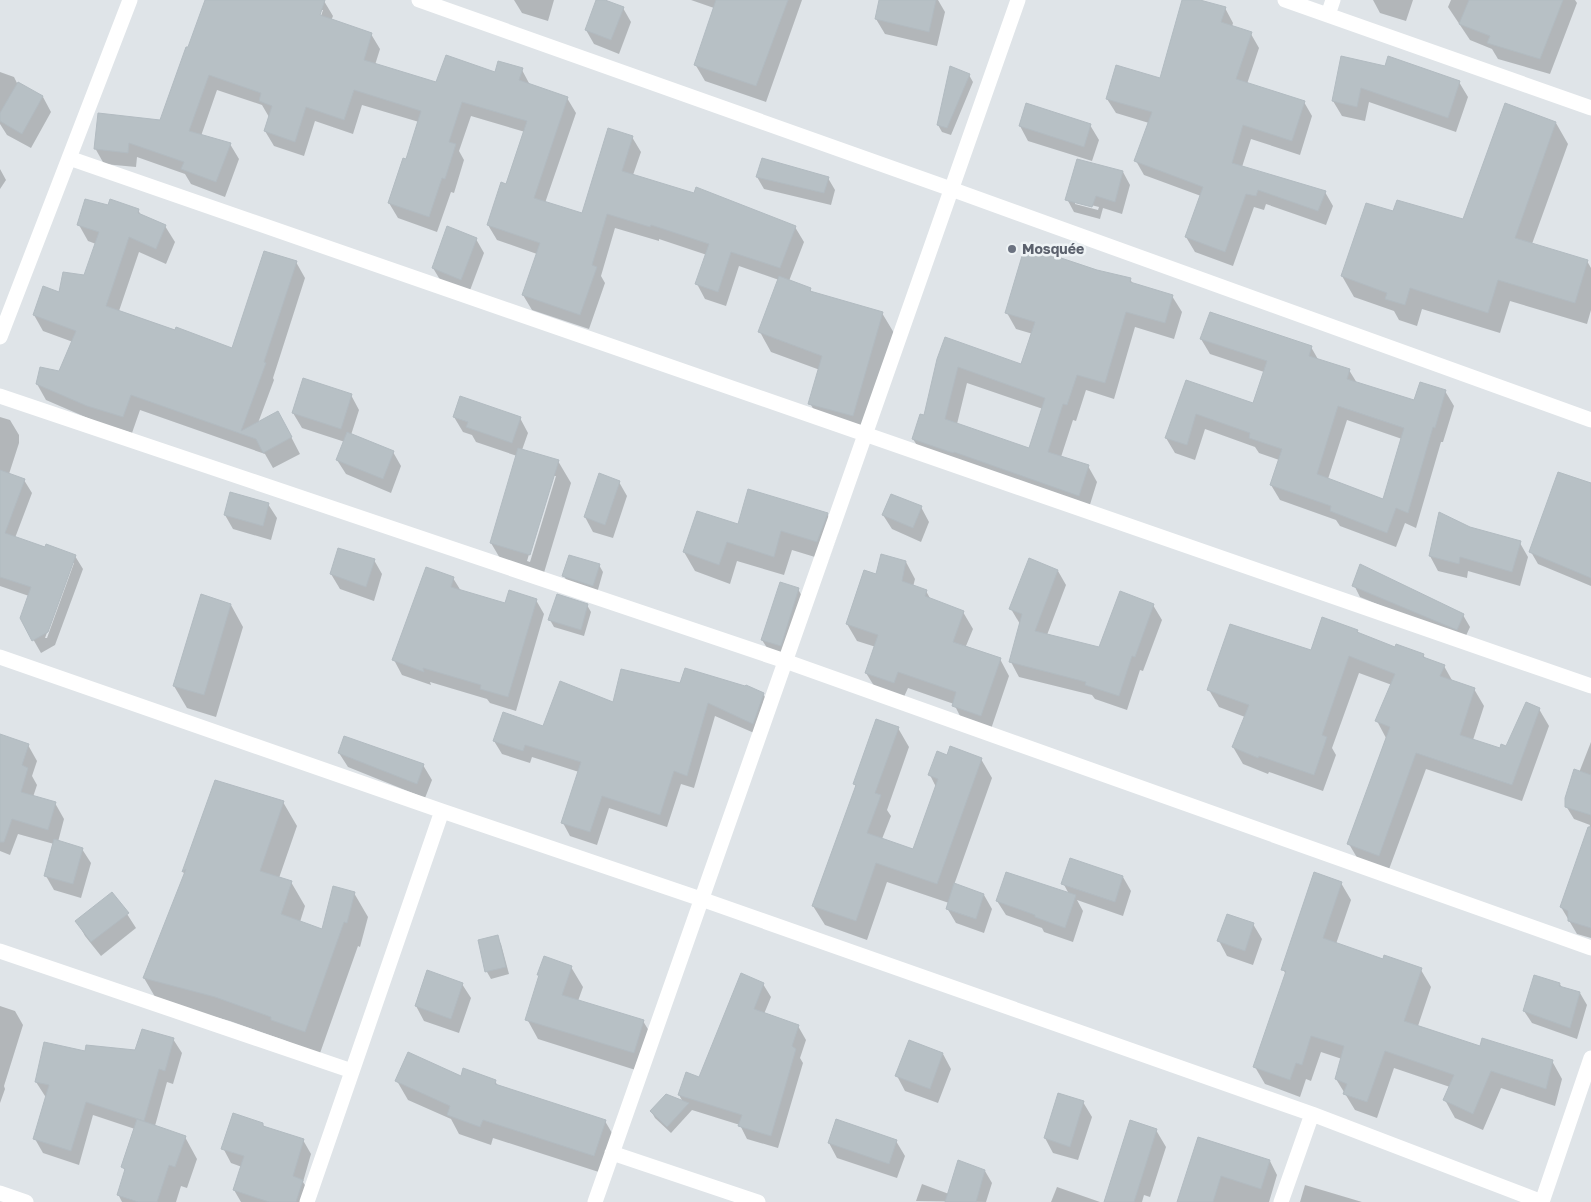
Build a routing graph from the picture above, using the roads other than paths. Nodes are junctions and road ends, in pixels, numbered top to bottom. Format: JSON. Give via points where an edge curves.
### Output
{"nodes":[{"id":1,"x":130,"y":0,"type":"edge"},
{"id":2,"x":418,"y":0,"type":"edge"},
{"id":3,"x":1018,"y":0,"type":"edge"},
{"id":4,"x":1285,"y":0,"type":"edge"},
{"id":5,"x":1333,"y":0,"type":"edge"},
{"id":6,"x":1328,"y":15,"type":"junction"},
{"id":7,"x":1591,"y":108,"type":"edge"},
{"id":8,"x":69,"y":158,"type":"junction"},
{"id":9,"x":951,"y":189,"type":"junction"},
{"id":10,"x":0,"y":337,"type":"edge"},
{"id":11,"x":0,"y":396,"type":"edge"},
{"id":12,"x":1591,"y":420,"type":"edge"},
{"id":13,"x":865,"y":435,"type":"junction"},
{"id":14,"x":0,"y":657,"type":"edge"},
{"id":15,"x":785,"y":661,"type":"junction"},
{"id":16,"x":1591,"y":686,"type":"edge"},
{"id":17,"x":442,"y":811,"type":"junction"},
{"id":18,"x":701,"y":899,"type":"junction"},
{"id":19,"x":1591,"y":948,"type":"edge"},
{"id":20,"x":0,"y":951,"type":"edge"},
{"id":21,"x":1591,"y":1058,"type":"edge"},
{"id":22,"x":352,"y":1071,"type":"junction"},
{"id":23,"x":1312,"y":1114,"type":"junction"},
{"id":24,"x":612,"y":1153,"type":"junction"},
{"id":25,"x":0,"y":1193,"type":"edge"},
{"id":26,"x":26,"y":1202,"type":"edge"},
{"id":27,"x":307,"y":1202,"type":"edge"},
{"id":28,"x":595,"y":1202,"type":"edge"},
{"id":29,"x":758,"y":1202,"type":"edge"},
{"id":30,"x":1281,"y":1202,"type":"edge"},
{"id":31,"x":1542,"y":1202,"type":"edge"}],
"edges":[{"from":1,"to":8,"type":"street"},
{"from":2,"to":9,"type":"street"},
{"from":3,"to":9,"type":"street"},
{"from":4,"to":6,"type":"street"},
{"from":5,"to":6,"type":"street"},
{"from":6,"to":7,"type":"street"},
{"from":8,"to":10,"type":"street"},
{"from":8,"to":13,"type":"street"},
{"from":9,"to":12,"type":"street"},
{"from":9,"to":13,"type":"street"},
{"from":11,"to":15,"type":"street"},
{"from":13,"to":15,"type":"street"},
{"from":13,"to":16,"type":"street"},
{"from":14,"to":17,"type":"street"},
{"from":15,"to":18,"type":"street"},
{"from":15,"to":19,"type":"street"},
{"from":17,"to":18,"type":"street"},
{"from":17,"to":22,"type":"street"},
{"from":18,"to":23,"type":"street"},
{"from":18,"to":24,"type":"street"},
{"from":20,"to":22,"type":"street"},
{"from":21,"to":31,"type":"street"},
{"from":22,"to":27,"type":"street"},
{"from":23,"to":30,"type":"street"},
{"from":23,"to":31,"type":"street"},
{"from":24,"to":28,"type":"street"},
{"from":24,"to":29,"type":"street"},
{"from":25,"to":26,"type":"street"}]}
